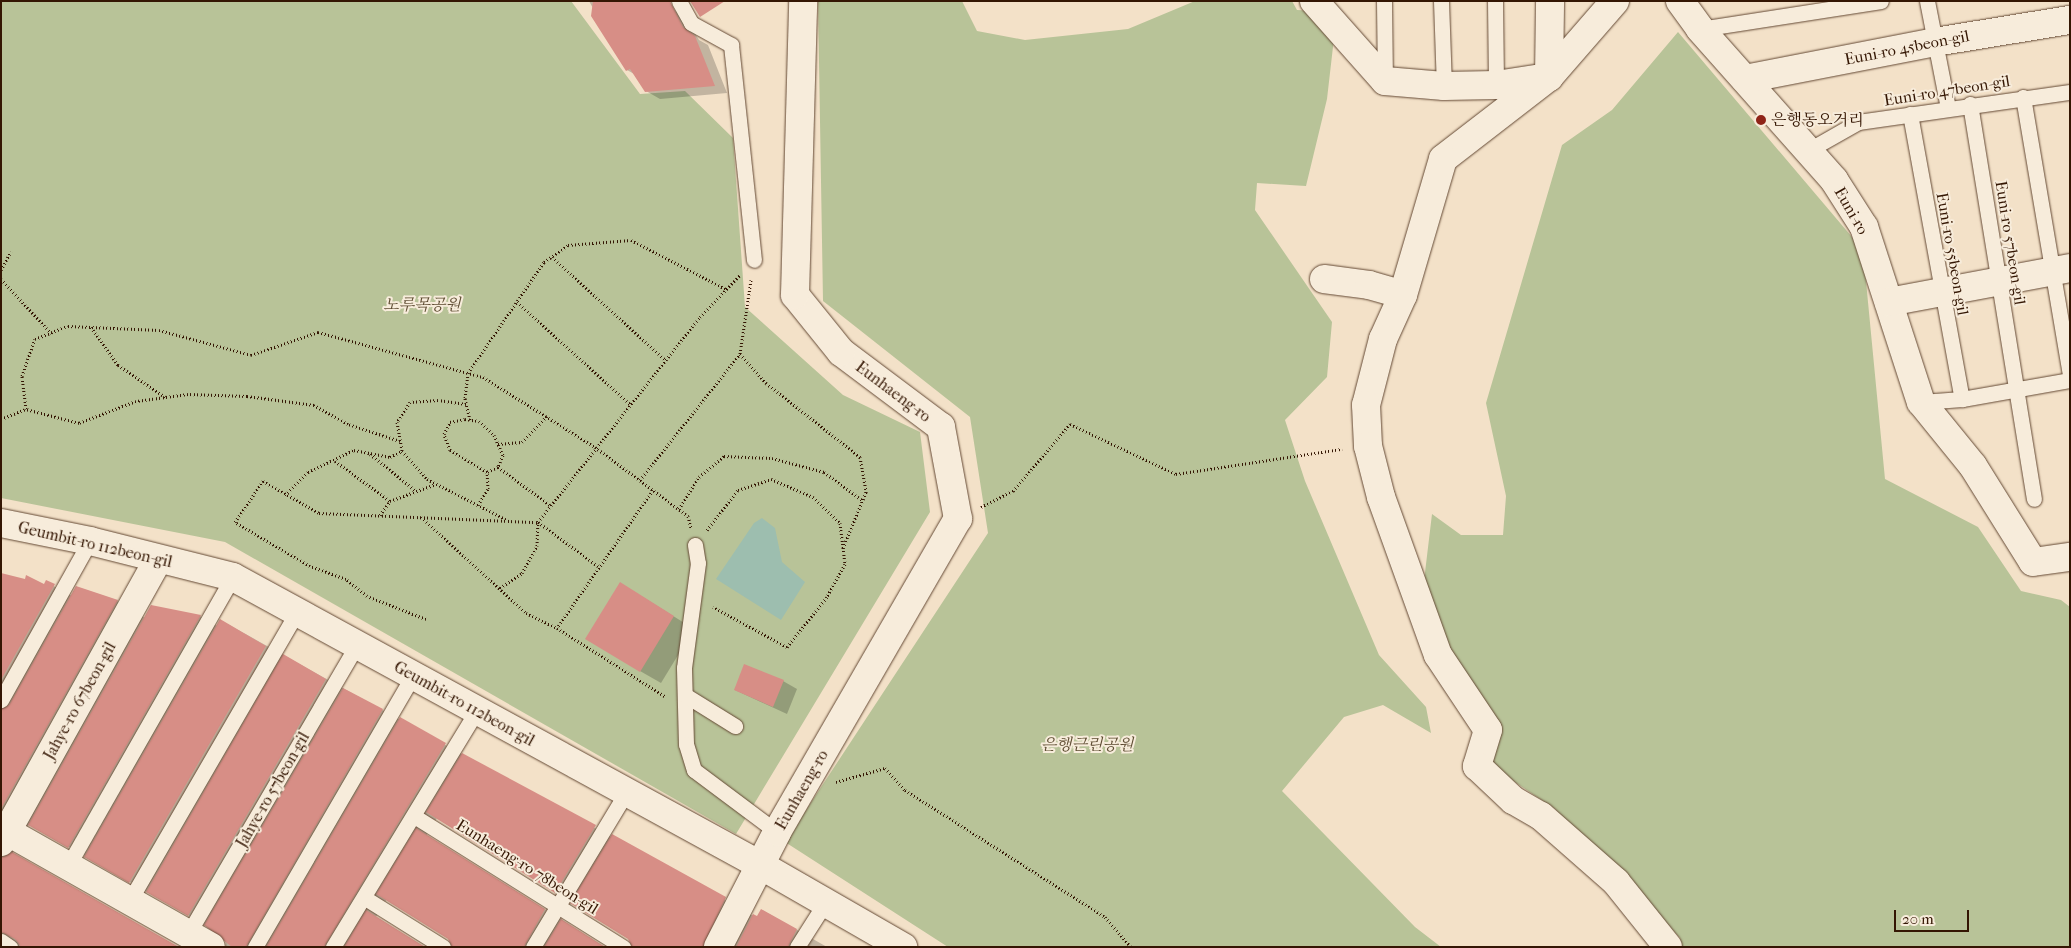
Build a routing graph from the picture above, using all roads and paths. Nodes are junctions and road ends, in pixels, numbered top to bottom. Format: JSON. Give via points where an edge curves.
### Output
{"nodes":[{"id":1,"x":679,"y":1,"type":"edge"},
{"id":2,"x":803,"y":1,"type":"edge"},
{"id":3,"x":1314,"y":1,"type":"edge"},
{"id":4,"x":1384,"y":1,"type":"edge"},
{"id":5,"x":1441,"y":1,"type":"edge"},
{"id":6,"x":1496,"y":1,"type":"edge"},
{"id":7,"x":1550,"y":1,"type":"edge"},
{"id":8,"x":1615,"y":1,"type":"edge"},
{"id":9,"x":1680,"y":1,"type":"edge"},
{"id":10,"x":1881,"y":1,"type":"edge"},
{"id":11,"x":1926,"y":1,"type":"edge"},
{"id":12,"x":2070,"y":20,"type":"edge"},
{"id":13,"x":1700,"y":29,"type":"junction"},
{"id":14,"x":1935,"y":42,"type":"junction"},
{"id":15,"x":1549,"y":77,"type":"junction"},
{"id":16,"x":1745,"y":79,"type":"junction"},
{"id":17,"x":1385,"y":81,"type":"junction"},
{"id":18,"x":1444,"y":86,"type":"junction"},
{"id":19,"x":1496,"y":86,"type":"junction"},
{"id":20,"x":2070,"y":92,"type":"edge"},
{"id":21,"x":2023,"y":97,"type":"junction"},
{"id":22,"x":1970,"y":104,"type":"junction"},
{"id":23,"x":1948,"y":108,"type":"junction"},
{"id":24,"x":1910,"y":114,"type":"junction"},
{"id":25,"x":1807,"y":151,"type":"junction"},
{"id":26,"x":11,"y":251,"type":"dead end"},
{"id":27,"x":552,"y":257,"type":"junction"},
{"id":28,"x":754,"y":260,"type":"junction"},
{"id":29,"x":2061,"y":269,"type":"edge"},
{"id":30,"x":1,"y":270,"type":"edge"},
{"id":31,"x":1,"y":279,"type":"edge"},
{"id":32,"x":1324,"y":279,"type":"dead end"},
{"id":33,"x":1998,"y":280,"type":"junction"},
{"id":34,"x":726,"y":289,"type":"junction"},
{"id":35,"x":1940,"y":290,"type":"junction"},
{"id":36,"x":1403,"y":296,"type":"junction"},
{"id":37,"x":517,"y":302,"type":"junction"},
{"id":38,"x":1889,"y":302,"type":"junction"},
{"id":39,"x":91,"y":327,"type":"junction"},
{"id":40,"x":51,"y":333,"type":"junction"},
{"id":41,"x":740,"y":354,"type":"junction"},
{"id":42,"x":665,"y":360,"type":"junction"},
{"id":43,"x":468,"y":373,"type":"junction"},
{"id":44,"x":2070,"y":378,"type":"edge"},
{"id":45,"x":2017,"y":388,"type":"junction"},
{"id":46,"x":166,"y":398,"type":"junction"},
{"id":47,"x":1962,"y":399,"type":"junction"},
{"id":48,"x":1921,"y":402,"type":"junction"},
{"id":49,"x":466,"y":404,"type":"junction"},
{"id":50,"x":630,"y":404,"type":"junction"},
{"id":51,"x":26,"y":409,"type":"junction"},
{"id":52,"x":547,"y":416,"type":"junction"},
{"id":53,"x":1,"y":418,"type":"edge"},
{"id":54,"x":470,"y":420,"type":"junction"},
{"id":55,"x":400,"y":441,"type":"junction"},
{"id":56,"x":498,"y":444,"type":"junction"},
{"id":57,"x":1368,"y":446,"type":"junction"},
{"id":58,"x":595,"y":447,"type":"junction"},
{"id":59,"x":402,"y":451,"type":"junction"},
{"id":60,"x":369,"y":454,"type":"junction"},
{"id":61,"x":335,"y":461,"type":"junction"},
{"id":62,"x":498,"y":467,"type":"junction"},
{"id":63,"x":487,"y":472,"type":"junction"},
{"id":64,"x":640,"y":480,"type":"junction"},
{"id":65,"x":436,"y":483,"type":"junction"},
{"id":66,"x":414,"y":490,"type":"junction"},
{"id":67,"x":653,"y":490,"type":"junction"},
{"id":68,"x":285,"y":495,"type":"junction"},
{"id":69,"x":2034,"y":499,"type":"dead end"},
{"id":70,"x":862,"y":500,"type":"junction"},
{"id":71,"x":390,"y":501,"type":"junction"},
{"id":72,"x":478,"y":505,"type":"junction"},
{"id":73,"x":551,"y":506,"type":"junction"},
{"id":74,"x":680,"y":509,"type":"junction"},
{"id":75,"x":379,"y":515,"type":"junction"},
{"id":76,"x":421,"y":517,"type":"junction"},
{"id":77,"x":958,"y":519,"type":"junction"},
{"id":78,"x":510,"y":521,"type":"junction"},
{"id":79,"x":538,"y":522,"type":"junction"},
{"id":80,"x":1,"y":524,"type":"edge"},
{"id":81,"x":90,"y":541,"type":"junction"},
{"id":82,"x":695,"y":545,"type":"junction"},
{"id":83,"x":843,"y":548,"type":"junction"},
{"id":84,"x":2070,"y":557,"type":"edge"},
{"id":85,"x":158,"y":560,"type":"junction"},
{"id":86,"x":599,"y":567,"type":"junction"},
{"id":87,"x":233,"y":577,"type":"junction"},
{"id":88,"x":500,"y":588,"type":"junction"},
{"id":89,"x":693,"y":596,"type":"junction"},
{"id":90,"x":296,"y":612,"type":"junction"},
{"id":91,"x":426,"y":619,"type":"dead end"},
{"id":92,"x":557,"y":628,"type":"junction"},
{"id":93,"x":357,"y":645,"type":"junction"},
{"id":94,"x":413,"y":676,"type":"junction"},
{"id":95,"x":1,"y":700,"type":"edge"},
{"id":96,"x":685,"y":702,"type":"junction"},
{"id":97,"x":476,"y":712,"type":"junction"},
{"id":98,"x":735,"y":726,"type":"dead end"},
{"id":99,"x":885,"y":768,"type":"dead end"},
{"id":100,"x":626,"y":793,"type":"junction"},
{"id":101,"x":414,"y":816,"type":"junction"},
{"id":102,"x":777,"y":832,"type":"junction"},
{"id":103,"x":4,"y":834,"type":"edge"},
{"id":104,"x":69,"y":864,"type":"junction"},
{"id":105,"x":762,"y":866,"type":"junction"},
{"id":106,"x":365,"y":898,"type":"junction"},
{"id":107,"x":130,"y":900,"type":"junction"},
{"id":108,"x":825,"y":904,"type":"junction"},
{"id":109,"x":557,"y":907,"type":"junction"},
{"id":110,"x":1,"y":941,"type":"edge"},
{"id":111,"x":200,"y":942,"type":"edge"},
{"id":112,"x":887,"y":943,"type":"edge"},
{"id":113,"x":10,"y":947,"type":"edge"},
{"id":114,"x":254,"y":947,"type":"edge"},
{"id":115,"x":333,"y":947,"type":"edge"},
{"id":116,"x":443,"y":947,"type":"edge"},
{"id":117,"x":533,"y":947,"type":"edge"},
{"id":118,"x":623,"y":947,"type":"edge"},
{"id":119,"x":718,"y":947,"type":"edge"},
{"id":120,"x":797,"y":947,"type":"edge"},
{"id":121,"x":1131,"y":947,"type":"edge"},
{"id":122,"x":1668,"y":947,"type":"edge"}],
"edges":[{"from":1,"to":28,"type":"lane","via":[[691,23],[731,45]]},
{"from":2,"to":77,"type":"street","name":"Eunhaeng-ro","via":[[795,295],[841,352],[941,427]]},
{"from":3,"to":17,"type":"street"},
{"from":4,"to":17,"type":"lane"},
{"from":5,"to":18,"type":"lane"},
{"from":6,"to":19,"type":"lane"},
{"from":7,"to":15,"type":"street"},
{"from":8,"to":15,"type":"street"},
{"from":9,"to":13,"type":"street","name":"Euni-ro"},
{"from":10,"to":13,"type":"lane"},
{"from":11,"to":14,"type":"lane"},
{"from":12,"to":14,"type":"street","name":"Euni-ro 45beon-gil"},
{"from":13,"to":16,"type":"street","name":"Euni-ro"},
{"from":14,"to":16,"type":"street","name":"Euni-ro 45beon-gil"},
{"from":14,"to":23,"type":"lane"},
{"from":15,"to":19,"type":"street"},
{"from":15,"to":36,"type":"street","via":[[1442,160]]},
{"from":16,"to":25,"type":"street","name":"Euni-ro"},
{"from":17,"to":18,"type":"street"},
{"from":18,"to":19,"type":"street"},
{"from":20,"to":21,"type":"lane","name":"Euni-ro 47beon-gil"},
{"from":21,"to":22,"type":"lane","name":"Euni-ro 47beon-gil"},
{"from":21,"to":29,"type":"lane"},
{"from":22,"to":23,"type":"lane","name":"Euni-ro 47beon-gil"},
{"from":22,"to":33,"type":"lane","name":"Euni-ro 57beon-gil"},
{"from":23,"to":24,"type":"lane","name":"Euni-ro 47beon-gil"},
{"from":24,"to":25,"type":"lane","name":"Euni-ro 47beon-gil","via":[[1858,122]]},
{"from":24,"to":35,"type":"lane","name":"Euni-ro 55beon-gil"},
{"from":25,"to":38,"type":"street","name":"Euni-ro","via":[[1834,180],[1864,228]]},
{"from":26,"to":30,"type":"path"},
{"from":27,"to":34,"type":"path","via":[[568,245],[631,240]]},
{"from":27,"to":37,"type":"path","via":[[544,262]]},
{"from":27,"to":42,"type":"path"},
{"from":28,"to":34,"type":"path"},
{"from":28,"to":41,"type":"path"},
{"from":29,"to":33,"type":"street"},
{"from":29,"to":44,"type":"lane"},
{"from":31,"to":40,"type":"path"},
{"from":32,"to":36,"type":"street","via":[[1369,285]]},
{"from":33,"to":35,"type":"street"},
{"from":33,"to":45,"type":"lane","name":"Euni-ro 57beon-gil"},
{"from":34,"to":42,"type":"path"},
{"from":35,"to":38,"type":"street"},
{"from":35,"to":47,"type":"lane","name":"Euni-ro 55beon-gil"},
{"from":36,"to":57,"type":"street","via":[[1383,339],[1366,405]]},
{"from":37,"to":43,"type":"path"},
{"from":37,"to":50,"type":"path"},
{"from":38,"to":48,"type":"street","name":"Euni-ro"},
{"from":39,"to":40,"type":"path","via":[[68,326]]},
{"from":39,"to":43,"type":"path","via":[[159,330],[252,355],[318,332]]},
{"from":39,"to":46,"type":"path","via":[[118,365]]},
{"from":40,"to":51,"type":"path","via":[[35,339],[22,376]]},
{"from":41,"to":64,"type":"path"},
{"from":41,"to":70,"type":"path","via":[[766,383],[860,457],[866,492]]},
{"from":42,"to":50,"type":"path"},
{"from":43,"to":49,"type":"path"},
{"from":43,"to":52,"type":"path","via":[[483,377]]},
{"from":44,"to":45,"type":"lane"},
{"from":45,"to":47,"type":"lane"},
{"from":45,"to":69,"type":"lane"},
{"from":46,"to":51,"type":"path","via":[[136,401],[79,423]]},
{"from":46,"to":55,"type":"path","via":[[188,394],[247,396],[314,405],[348,424]]},
{"from":47,"to":48,"type":"lane"},
{"from":48,"to":84,"type":"street","via":[[1973,466],[2033,562]]},
{"from":49,"to":54,"type":"path"},
{"from":49,"to":55,"type":"path","via":[[438,400],[410,402],[397,422]]},
{"from":50,"to":58,"type":"path"},
{"from":51,"to":53,"type":"path"},
{"from":52,"to":56,"type":"path","via":[[522,442]]},
{"from":52,"to":58,"type":"path"},
{"from":54,"to":56,"type":"path","via":[[484,425],[494,434]]},
{"from":54,"to":63,"type":"path","via":[[450,422],[444,434],[450,450]]},
{"from":55,"to":59,"type":"path"},
{"from":56,"to":62,"type":"path","via":[[503,455]]},
{"from":57,"to":77,"type":"path","via":[[1176,474],[1070,424],[1013,491]]},
{"from":57,"to":122,"type":"street","via":[[1381,497],[1438,655],[1488,730],[1476,766],[1513,800],[1540,816],[1616,882]]},
{"from":58,"to":64,"type":"path"},
{"from":58,"to":73,"type":"path"},
{"from":59,"to":60,"type":"path","via":[[390,458]]},
{"from":59,"to":65,"type":"path","via":[[427,479]]},
{"from":60,"to":61,"type":"path","via":[[354,450]]},
{"from":60,"to":66,"type":"path"},
{"from":61,"to":68,"type":"path","via":[[308,472]]},
{"from":61,"to":71,"type":"path"},
{"from":62,"to":63,"type":"path"},
{"from":62,"to":73,"type":"path"},
{"from":63,"to":72,"type":"path","via":[[488,489]]},
{"from":64,"to":67,"type":"path"},
{"from":65,"to":66,"type":"path"},
{"from":65,"to":72,"type":"path"},
{"from":66,"to":71,"type":"path"},
{"from":67,"to":74,"type":"path"},
{"from":67,"to":86,"type":"path"},
{"from":68,"to":75,"type":"path","via":[[319,513]]},
{"from":68,"to":91,"type":"path","via":[[263,480],[235,522],[310,566],[346,579],[367,596]]},
{"from":70,"to":74,"type":"path","via":[[824,472],[772,458],[724,456],[699,477]]},
{"from":70,"to":83,"type":"path"},
{"from":71,"to":75,"type":"path"},
{"from":72,"to":78,"type":"path"},
{"from":73,"to":79,"type":"path"},
{"from":74,"to":82,"type":"path","via":[[688,516]]},
{"from":75,"to":76,"type":"path"},
{"from":76,"to":78,"type":"path"},
{"from":76,"to":88,"type":"path"},
{"from":77,"to":102,"type":"street","name":"Eunhaeng-ro"},
{"from":78,"to":79,"type":"path"},
{"from":79,"to":86,"type":"path"},
{"from":79,"to":88,"type":"path","via":[[537,546],[522,573]]},
{"from":80,"to":81,"type":"street","name":"Geumbit-ro 112beon-gil"},
{"from":81,"to":85,"type":"street","name":"Geumbit-ro 112beon-gil"},
{"from":81,"to":95,"type":"lane"},
{"from":82,"to":83,"type":"path","via":[[738,490],[770,479],[813,497],[840,523]]},
{"from":82,"to":89,"type":"lane","via":[[698,563]]},
{"from":83,"to":89,"type":"path","via":[[845,564],[827,597],[787,647]]},
{"from":85,"to":87,"type":"street","name":"Geumbit-ro 112beon-gil"},
{"from":85,"to":103,"type":"street","name":"Jahye-ro 67beon-gil"},
{"from":86,"to":92,"type":"path"},
{"from":87,"to":90,"type":"street","name":"Geumbit-ro 112beon-gil"},
{"from":87,"to":104,"type":"lane"},
{"from":88,"to":92,"type":"path","via":[[526,613]]},
{"from":89,"to":96,"type":"lane","via":[[684,668]]},
{"from":90,"to":93,"type":"street","name":"Geumbit-ro 112beon-gil"},
{"from":90,"to":107,"type":"lane"},
{"from":92,"to":96,"type":"path"},
{"from":93,"to":94,"type":"street","name":"Geumbit-ro 112beon-gil"},
{"from":93,"to":111,"type":"lane","name":"Jahye-ro 57beon-gil"},
{"from":94,"to":97,"type":"street","name":"Geumbit-ro 112beon-gil"},
{"from":94,"to":114,"type":"lane"},
{"from":96,"to":98,"type":"lane"},
{"from":96,"to":102,"type":"lane","via":[[686,744],[694,770]]},
{"from":97,"to":100,"type":"street","name":"Geumbit-ro 112beon-gil"},
{"from":97,"to":101,"type":"lane"},
{"from":99,"to":121,"type":"path","via":[[905,790],[1104,917]]},
{"from":100,"to":105,"type":"street","name":"Geumbit-ro 112beon-gil"},
{"from":100,"to":109,"type":"lane"},
{"from":101,"to":106,"type":"lane"},
{"from":101,"to":109,"type":"lane","name":"Eunhaeng-ro 78beon-gil"},
{"from":102,"to":105,"type":"street","name":"Eunhaeng-ro"},
{"from":103,"to":104,"type":"street","name":"Jahye-ro 57beon-gil"},
{"from":104,"to":107,"type":"street","name":"Jahye-ro 57beon-gil"},
{"from":105,"to":108,"type":"street","name":"Geumbit-ro 112beon-gil"},
{"from":105,"to":119,"type":"street","name":"Eunhaeng-ro"},
{"from":106,"to":115,"type":"lane"},
{"from":106,"to":116,"type":"lane"},
{"from":107,"to":111,"type":"street","name":"Jahye-ro 57beon-gil"},
{"from":108,"to":112,"type":"street","name":"Geumbit-ro 112beon-gil"},
{"from":108,"to":120,"type":"lane"},
{"from":109,"to":117,"type":"lane"},
{"from":109,"to":118,"type":"lane","name":"Eunhaeng-ro 78beon-gil"},
{"from":110,"to":113,"type":"lane"}]}
